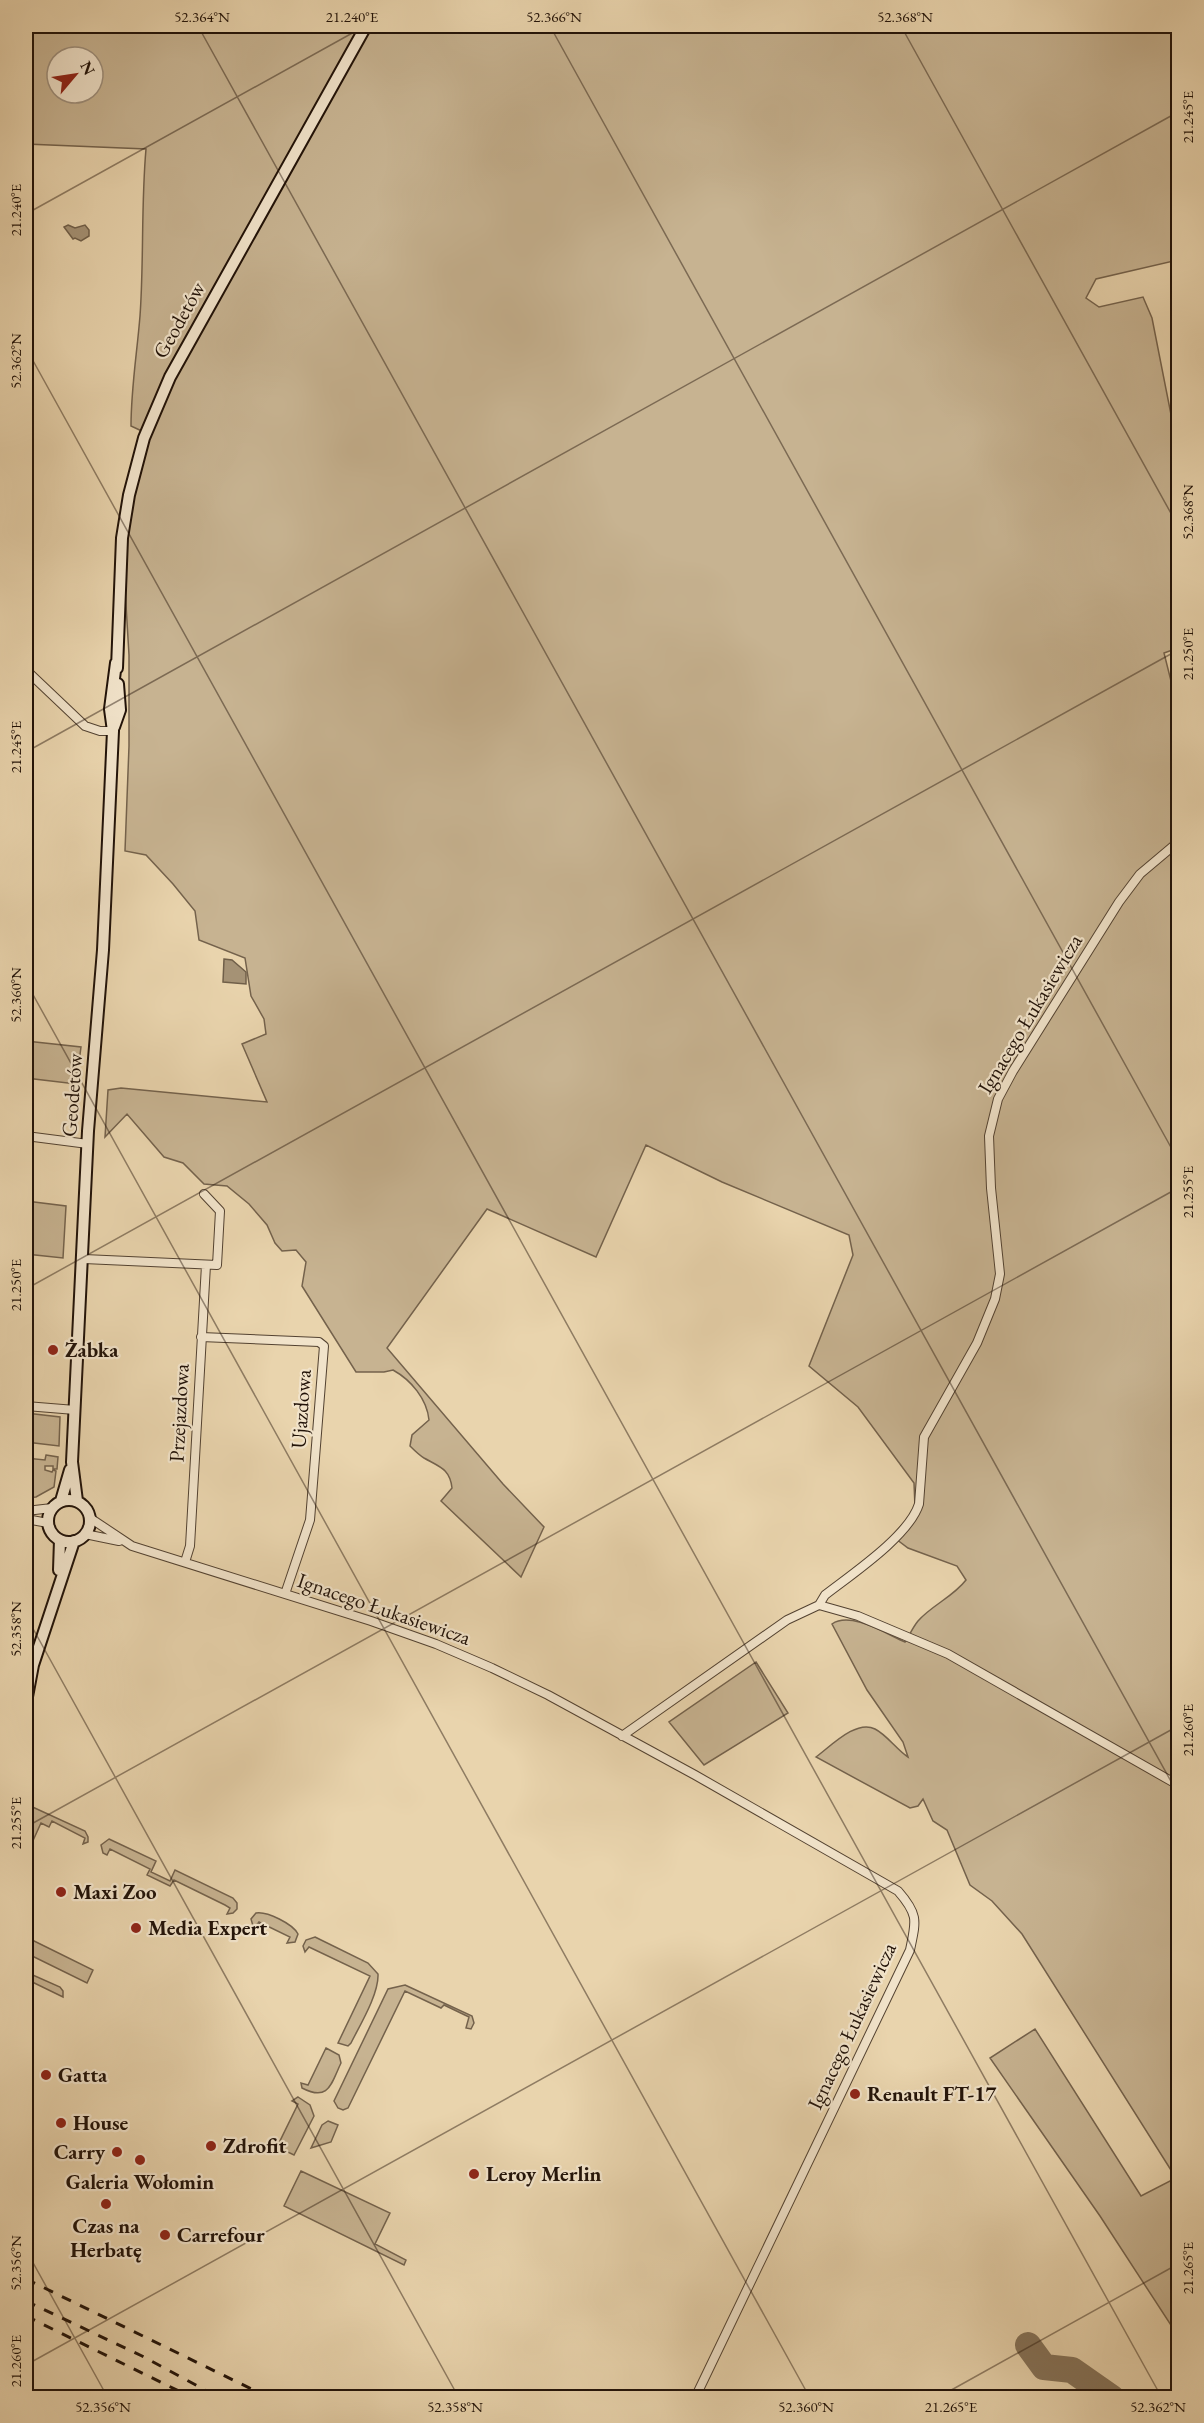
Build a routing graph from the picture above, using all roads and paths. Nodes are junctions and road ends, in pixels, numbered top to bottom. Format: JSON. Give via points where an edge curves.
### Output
{"nodes":[{"id":1,"x":366,"y":26,"type":"edge"},
{"id":2,"x":26,"y":670,"type":"edge"},
{"id":3,"x":113,"y":731,"type":"junction"},
{"id":4,"x":1179,"y":842,"type":"edge"},
{"id":5,"x":26,"y":1136,"type":"edge"},
{"id":6,"x":88,"y":1144,"type":"junction"},
{"id":7,"x":204,"y":1194,"type":"dead end"},
{"id":8,"x":84,"y":1259,"type":"junction"},
{"id":9,"x":206,"y":1265,"type":"junction"},
{"id":10,"x":201,"y":1337,"type":"junction"},
{"id":11,"x":26,"y":1406,"type":"edge"},
{"id":12,"x":75,"y":1410,"type":"junction"},
{"id":13,"x":72,"y":1462,"type":"junction"},
{"id":14,"x":77,"y":1501,"type":"junction"},
{"id":15,"x":56,"y":1504,"type":"junction"},
{"id":16,"x":26,"y":1511,"type":"edge"},
{"id":17,"x":90,"y":1518,"type":"junction"},
{"id":18,"x":26,"y":1519,"type":"edge"},
{"id":19,"x":48,"y":1523,"type":"junction"},
{"id":20,"x":85,"y":1534,"type":"junction"},
{"id":21,"x":60,"y":1540,"type":"junction"},
{"id":22,"x":74,"y":1541,"type":"junction"},
{"id":23,"x":124,"y":1542,"type":"junction"},
{"id":24,"x":185,"y":1562,"type":"junction"},
{"id":25,"x":59,"y":1583,"type":"junction"},
{"id":26,"x":285,"y":1594,"type":"junction"},
{"id":27,"x":819,"y":1605,"type":"junction"},
{"id":28,"x":33,"y":1665,"type":"junction"},
{"id":29,"x":26,"y":1683,"type":"edge"},
{"id":30,"x":26,"y":1702,"type":"edge"},
{"id":31,"x":622,"y":1736,"type":"junction"},
{"id":32,"x":1179,"y":1785,"type":"edge"},
{"id":33,"x":694,"y":2397,"type":"edge"}],
"edges":[{"from":1,"to":3,"type":"main road","name":"Geodetów","via":[[170,377],[146,432],[122,538],[110,709]]},
{"from":2,"to":3,"type":"street","via":[[85,726]]},
{"from":3,"to":6,"type":"main road","name":"Geodetów","via":[[103,950]]},
{"from":4,"to":27,"type":"street","name":"Ignacego Łukasiewicza","via":[[1140,874],[1119,902],[998,1099],[989,1136],[1000,1274],[995,1299],[977,1343],[924,1437],[916,1513],[897,1537],[825,1595]]},
{"from":5,"to":6,"type":"street"},
{"from":6,"to":8,"type":"main road","name":"Geodetów"},
{"from":7,"to":9,"type":"street","via":[[220,1211],[217,1265]]},
{"from":8,"to":9,"type":"street"},
{"from":8,"to":12,"type":"main road","name":"Geodetów"},
{"from":9,"to":10,"type":"street","name":"Przejazdowa"},
{"from":10,"to":24,"type":"street","name":"Przejazdowa","via":[[190,1546]]},
{"from":10,"to":26,"type":"street","name":"Ujazdowa","via":[[319,1342],[324,1346],[310,1520]]},
{"from":11,"to":12,"type":"street"},
{"from":12,"to":13,"type":"main road","name":"Geodetów"},
{"from":13,"to":14,"type":"main road","name":"Geodetów"},
{"from":13,"to":15,"type":"main road","name":"Geodetów"},
{"from":14,"to":15,"type":"main road"},
{"from":14,"to":17,"type":"main road"},
{"from":15,"to":16,"type":"street"},
{"from":15,"to":19,"type":"main road"},
{"from":17,"to":20,"type":"main road"},
{"from":17,"to":23,"type":"street","name":"Ignacego Łukasiewicza"},
{"from":18,"to":19,"type":"street"},
{"from":19,"to":21,"type":"main road"},
{"from":20,"to":22,"type":"main road"},
{"from":20,"to":23,"type":"street","name":"Ignacego Łukasiewicza"},
{"from":21,"to":22,"type":"main road"},
{"from":21,"to":25,"type":"main road"},
{"from":22,"to":25,"type":"main road"},
{"from":23,"to":24,"type":"street","name":"Ignacego Łukasiewicza"},
{"from":24,"to":26,"type":"street","name":"Ignacego Łukasiewicza"},
{"from":25,"to":28,"type":"main road"},
{"from":26,"to":31,"type":"street","name":"Ignacego Łukasiewicza","via":[[472,1658]]},
{"from":27,"to":31,"type":"street","name":"Ignacego Łukasiewicza","via":[[787,1620]]},
{"from":27,"to":32,"type":"street","via":[[858,1616],[948,1654]]},
{"from":28,"to":29,"type":"main road"},
{"from":28,"to":30,"type":"main road"},
{"from":31,"to":33,"type":"street","name":"Ignacego Łukasiewicza","via":[[898,1891],[910,1905],[916,1922],[910,1950]]}]}
